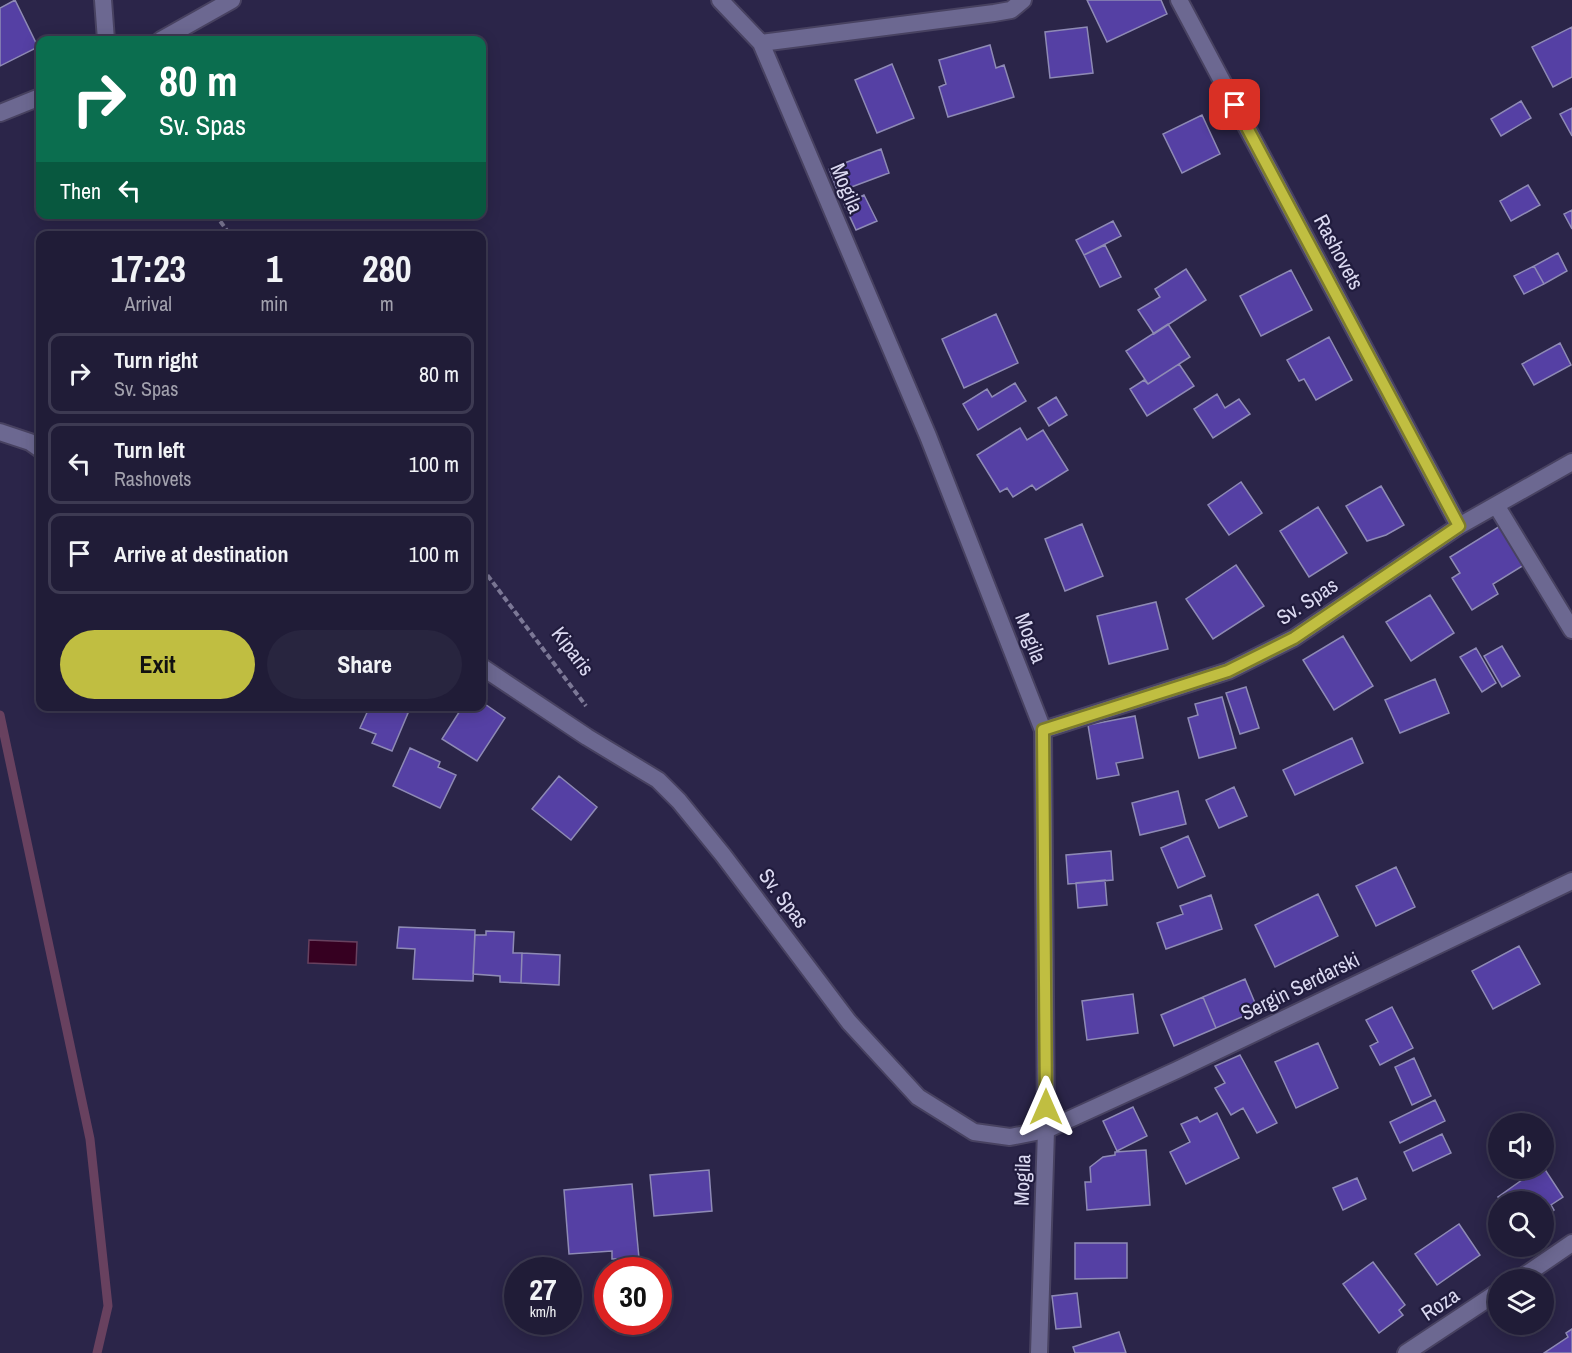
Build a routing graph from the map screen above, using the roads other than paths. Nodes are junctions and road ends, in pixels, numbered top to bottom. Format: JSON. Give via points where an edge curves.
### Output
{"nodes":[{"id":1,"x":103,"y":0,"type":"edge"},
{"id":2,"x":232,"y":0,"type":"edge"},
{"id":3,"x":720,"y":0,"type":"edge"},
{"id":4,"x":1023,"y":0,"type":"edge"},
{"id":5,"x":1179,"y":0,"type":"edge"},
{"id":6,"x":106,"y":36,"type":"edge"},
{"id":7,"x":168,"y":36,"type":"edge"},
{"id":8,"x":761,"y":43,"type":"junction"},
{"id":9,"x":36,"y":99,"type":"edge"},
{"id":10,"x":0,"y":113,"type":"edge"},
{"id":11,"x":0,"y":432,"type":"edge"},
{"id":12,"x":36,"y":446,"type":"edge"},
{"id":13,"x":1572,"y":462,"type":"edge"},
{"id":14,"x":1496,"y":505,"type":"junction"},
{"id":15,"x":1459,"y":526,"type":"junction"},
{"id":16,"x":1572,"y":630,"type":"edge"},
{"id":17,"x":486,"y":670,"type":"edge"},
{"id":18,"x":1043,"y":730,"type":"junction"},
{"id":19,"x":1572,"y":881,"type":"edge"},
{"id":20,"x":1046,"y":1130,"type":"junction"},
{"id":21,"x":1572,"y":1243,"type":"edge"},
{"id":22,"x":1534,"y":1269,"type":"edge"},
{"id":23,"x":1488,"y":1299,"type":"edge"},
{"id":24,"x":1039,"y":1353,"type":"edge"},
{"id":25,"x":1406,"y":1353,"type":"edge"}],
"edges":[{"from":1,"to":6,"type":"street"},
{"from":2,"to":7,"type":"street"},
{"from":3,"to":8,"type":"street","name":"Mogila"},
{"from":4,"to":8,"type":"street","via":[[1011,9],[994,13]]},
{"from":5,"to":15,"type":"street","name":"Rashovets"},
{"from":8,"to":18,"type":"street","name":"Mogila","via":[[928,436]]},
{"from":9,"to":10,"type":"street"},
{"from":11,"to":12,"type":"street"},
{"from":13,"to":14,"type":"street","name":"Sv. Spas"},
{"from":14,"to":15,"type":"street","name":"Sv. Spas"},
{"from":14,"to":16,"type":"street"},
{"from":15,"to":18,"type":"street","name":"Sv. Spas","via":[[1303,632],[1238,666]]},
{"from":17,"to":20,"type":"street","name":"Sv. Spas","via":[[658,780],[723,855],[849,1022],[918,1097],[974,1132],[1010,1137]]},
{"from":18,"to":20,"type":"street","name":"Mogila"},
{"from":19,"to":20,"type":"street","name":"Sergin Serdarski"},
{"from":20,"to":24,"type":"street","name":"Mogila"},
{"from":21,"to":22,"type":"street"},
{"from":23,"to":25,"type":"street","name":"Roza"}]}
